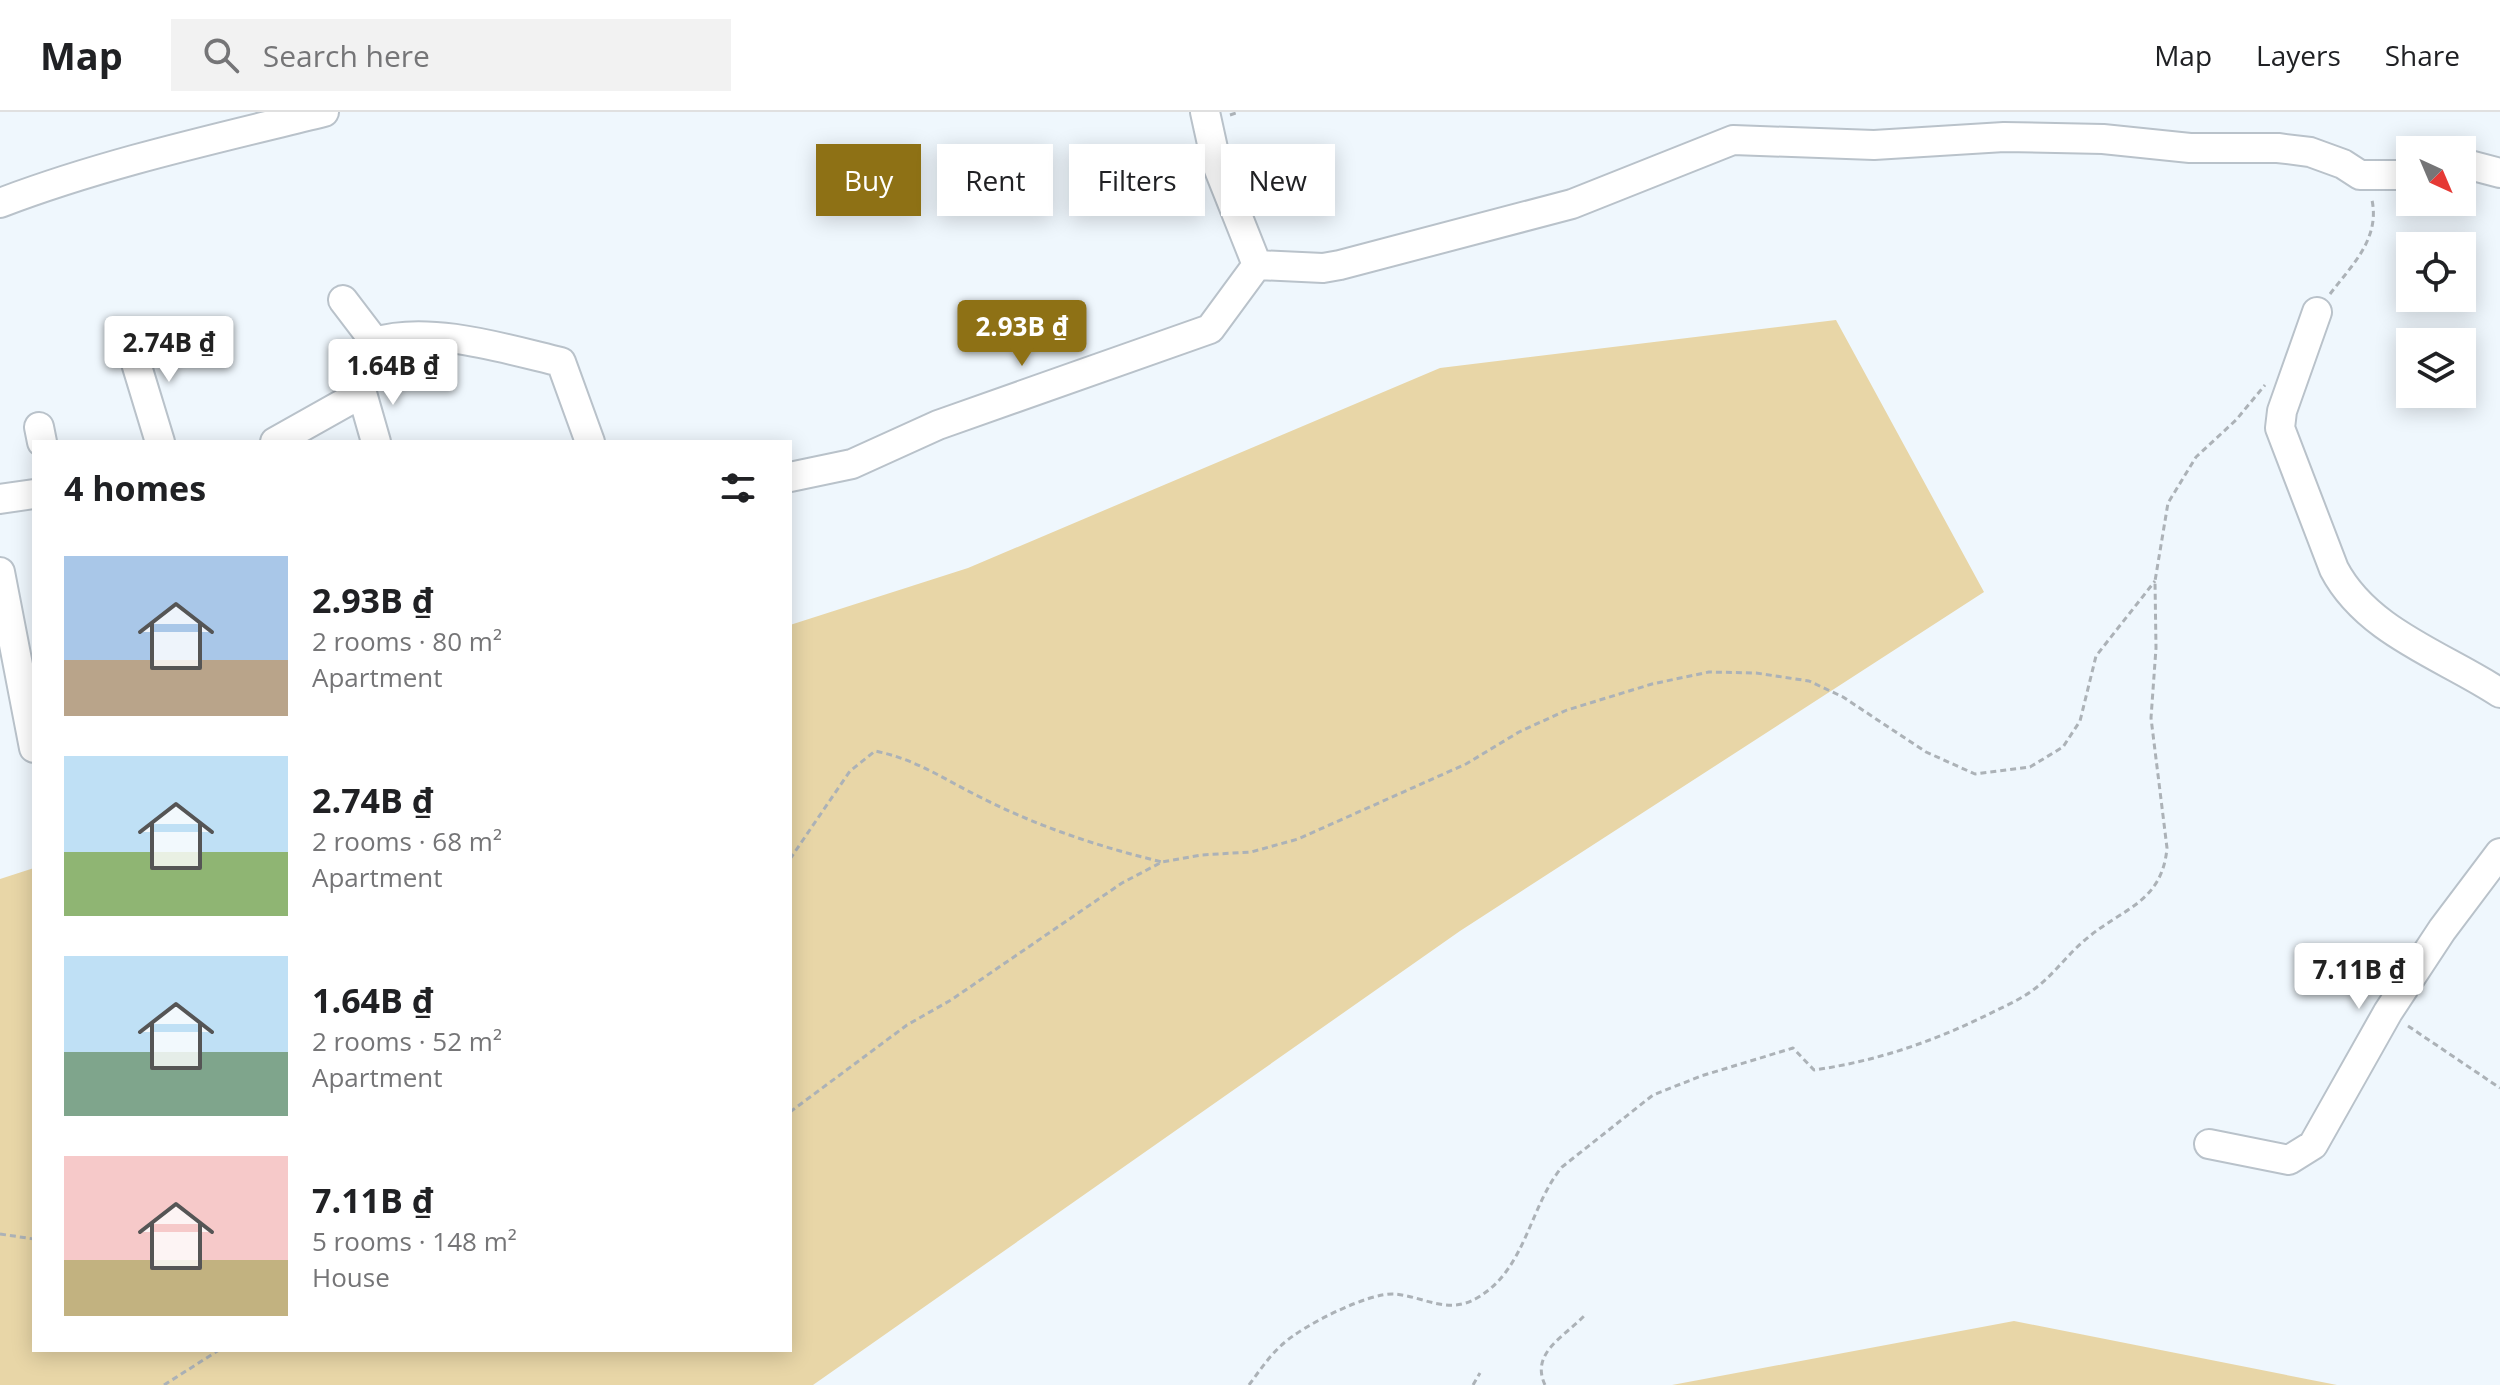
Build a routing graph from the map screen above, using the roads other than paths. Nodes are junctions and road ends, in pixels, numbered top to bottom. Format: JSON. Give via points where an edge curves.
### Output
{"nodes":[{"id":1,"x":324,"y":112,"type":"edge"},
{"id":2,"x":1205,"y":112,"type":"edge"},
{"id":3,"x":2476,"y":167,"type":"edge"},
{"id":4,"x":2500,"y":173,"type":"edge"},
{"id":5,"x":2396,"y":175,"type":"edge"},
{"id":6,"x":0,"y":203,"type":"edge"},
{"id":7,"x":1257,"y":265,"type":"junction"},
{"id":8,"x":343,"y":300,"type":"dead end"},
{"id":9,"x":2317,"y":312,"type":"road end"},
{"id":10,"x":129,"y":340,"type":"dead end"},
{"id":11,"x":375,"y":342,"type":"junction"},
{"id":12,"x":360,"y":386,"type":"junction"},
{"id":13,"x":159,"y":440,"type":"edge"},
{"id":14,"x":279,"y":440,"type":"edge"},
{"id":15,"x":375,"y":440,"type":"edge"},
{"id":16,"x":589,"y":440,"type":"edge"},
{"id":17,"x":792,"y":477,"type":"edge"},
{"id":18,"x":32,"y":494,"type":"edge"},
{"id":19,"x":0,"y":499,"type":"edge"},
{"id":20,"x":0,"y":572,"type":"edge"},
{"id":21,"x":2500,"y":693,"type":"edge"},
{"id":22,"x":32,"y":738,"type":"edge"},
{"id":23,"x":2500,"y":853,"type":"edge"},
{"id":24,"x":2209,"y":1144,"type":"dead end"}],
"edges":[{"from":1,"to":6,"type":"street","via":[[147,156]]},
{"from":2,"to":7,"type":"street","via":[[1216,162]]},
{"from":3,"to":4,"type":"street"},
{"from":5,"to":7,"type":"street","via":[[2360,175],[2310,152],[2278,148],[2046,138],[1874,145],[1733,140],[1572,204],[1355,261],[1323,268]]},
{"from":7,"to":17,"type":"street","via":[[1210,329],[938,425],[852,464]]},
{"from":8,"to":11,"type":"street"},
{"from":9,"to":21,"type":"street","via":[[2280,428],[2337,576],[2385,625]]},
{"from":10,"to":13,"type":"street"},
{"from":11,"to":12,"type":"street","via":[[369,376]]},
{"from":11,"to":16,"type":"street","via":[[469,340],[561,362]]},
{"from":12,"to":14,"type":"street","via":[[348,401]]},
{"from":12,"to":15,"type":"street"},
{"from":18,"to":19,"type":"street"},
{"from":20,"to":22,"type":"street"},
{"from":23,"to":24,"type":"street","via":[[2388,1012],[2313,1145],[2289,1160]]}]}
